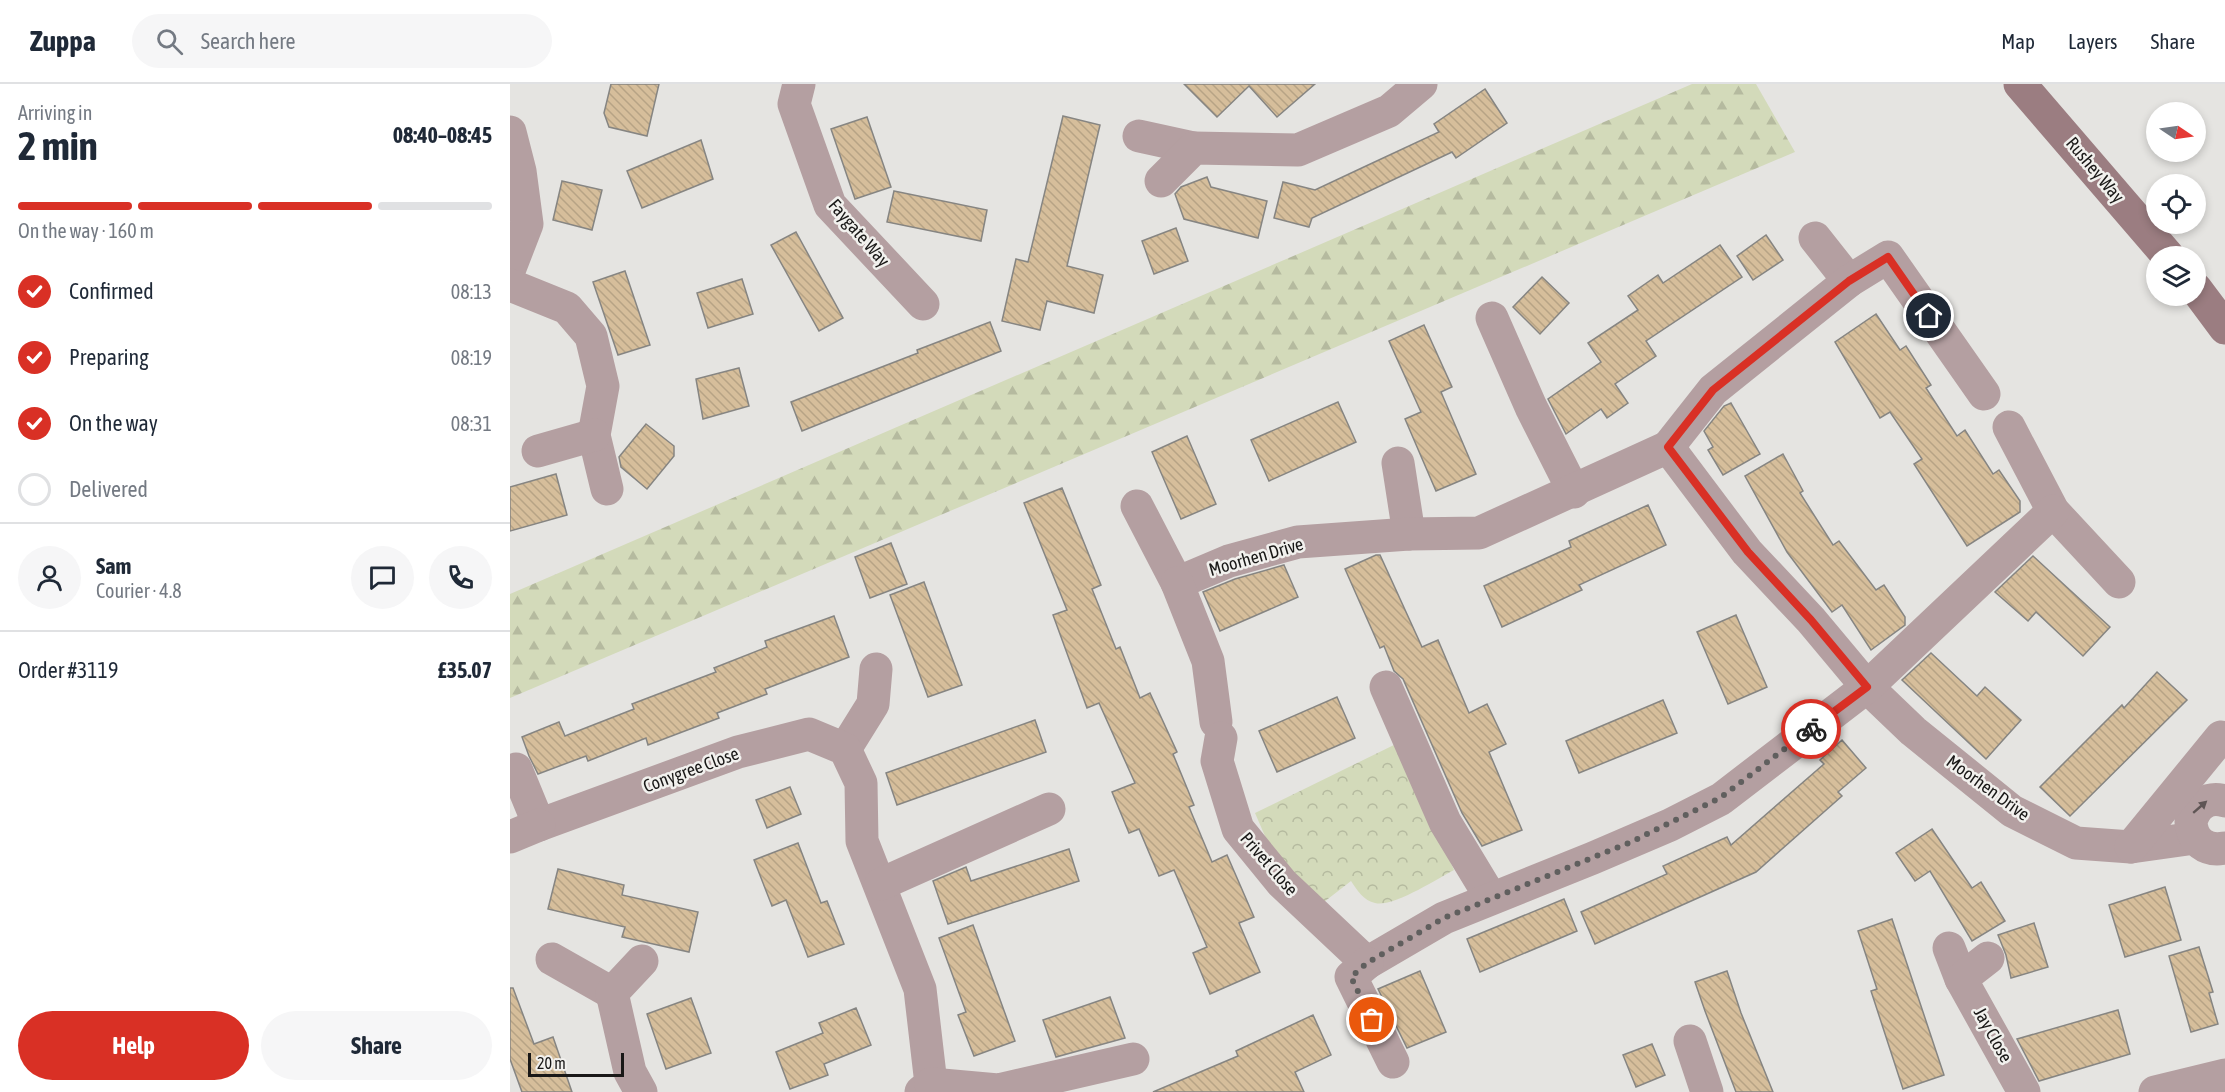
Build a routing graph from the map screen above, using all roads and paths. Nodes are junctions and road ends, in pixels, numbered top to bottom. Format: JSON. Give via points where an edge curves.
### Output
{"nodes":[{"id":1,"x":799,"y":84,"type":"edge"},
{"id":2,"x":1421,"y":84,"type":"edge"},
{"id":3,"x":2020,"y":84,"type":"edge"},
{"id":4,"x":510,"y":132,"type":"edge"},
{"id":5,"x":1139,"y":136,"type":"dead end"},
{"id":6,"x":1194,"y":148,"type":"junction"},
{"id":7,"x":1161,"y":181,"type":"dead end"},
{"id":8,"x":1815,"y":238,"type":"dead end"},
{"id":9,"x":2159,"y":246,"type":"edge"},
{"id":10,"x":510,"y":268,"type":"edge"},
{"id":11,"x":1849,"y":281,"type":"junction"},
{"id":12,"x":510,"y":285,"type":"edge"},
{"id":13,"x":2206,"y":303,"type":"edge"},
{"id":14,"x":923,"y":304,"type":"dead end"},
{"id":15,"x":1492,"y":318,"type":"dead end"},
{"id":16,"x":2225,"y":328,"type":"edge"},
{"id":17,"x":1984,"y":394,"type":"dead end"},
{"id":18,"x":2009,"y":428,"type":"dead end"},
{"id":19,"x":594,"y":435,"type":"junction"},
{"id":20,"x":1668,"y":447,"type":"junction"},
{"id":21,"x":538,"y":451,"type":"dead end"},
{"id":22,"x":1398,"y":464,"type":"dead end"},
{"id":23,"x":607,"y":489,"type":"dead end"},
{"id":24,"x":1574,"y":492,"type":"junction"},
{"id":25,"x":1137,"y":506,"type":"dead end"},
{"id":26,"x":2053,"y":511,"type":"junction"},
{"id":27,"x":1409,"y":534,"type":"junction"},
{"id":28,"x":2119,"y":582,"type":"dead end"},
{"id":29,"x":1177,"y":583,"type":"junction"},
{"id":30,"x":876,"y":669,"type":"dead end"},
{"id":31,"x":1386,"y":687,"type":"dead end"},
{"id":32,"x":1867,"y":687,"type":"junction"},
{"id":33,"x":2221,"y":737,"type":"dead end"},
{"id":34,"x":845,"y":749,"type":"junction"},
{"id":35,"x":516,"y":769,"type":"dead end"},
{"id":36,"x":2225,"y":801,"type":"edge"},
{"id":37,"x":1049,"y":808,"type":"dead end"},
{"id":38,"x":524,"y":831,"type":"edge"},
{"id":39,"x":2210,"y":843,"type":"edge"},
{"id":40,"x":2131,"y":847,"type":"junction"},
{"id":41,"x":881,"y":884,"type":"junction"},
{"id":42,"x":1491,"y":898,"type":"junction"},
{"id":43,"x":1949,"y":948,"type":"dead end"},
{"id":44,"x":1988,"y":958,"type":"dead end"},
{"id":45,"x":552,"y":959,"type":"dead end"},
{"id":46,"x":642,"y":961,"type":"dead end"},
{"id":47,"x":1367,"y":963,"type":"junction"},
{"id":48,"x":1961,"y":979,"type":"junction"},
{"id":49,"x":612,"y":993,"type":"junction"},
{"id":50,"x":1690,"y":1041,"type":"dead end"},
{"id":51,"x":1133,"y":1059,"type":"dead end"},
{"id":52,"x":1394,"y":1062,"type":"dead end"},
{"id":53,"x":2225,"y":1075,"type":"edge"},
{"id":54,"x":926,"y":1088,"type":"edge"},
{"id":55,"x":641,"y":1092,"type":"edge"},
{"id":56,"x":1707,"y":1092,"type":"edge"},
{"id":57,"x":2024,"y":1092,"type":"edge"},
{"id":58,"x":2155,"y":1092,"type":"edge"}],
"edges":[{"from":1,"to":14,"type":"street","name":"Faygate Way","via":[[794,104],[830,205]]},
{"from":2,"to":6,"type":"street","via":[[1389,111],[1298,150]]},
{"from":3,"to":9,"type":"street","name":"Rushey Way"},
{"from":4,"to":10,"type":"street","via":[[527,224]]},
{"from":5,"to":6,"type":"street"},
{"from":6,"to":7,"type":"street"},
{"from":8,"to":11,"type":"street"},
{"from":11,"to":17,"type":"street","name":"Moorhen Drive","via":[[1888,257]]},
{"from":11,"to":20,"type":"street","name":"Moorhen Drive","via":[[1713,390]]},
{"from":12,"to":19,"type":"street","via":[[567,308],[591,336],[603,386]]},
{"from":13,"to":16,"type":"street"},
{"from":15,"to":24,"type":"street"},
{"from":18,"to":26,"type":"street"},
{"from":19,"to":21,"type":"street"},
{"from":19,"to":23,"type":"street"},
{"from":20,"to":24,"type":"street","name":"Moorhen Drive"},
{"from":20,"to":32,"type":"street","name":"Moorhen Drive","via":[[1748,552]]},
{"from":22,"to":27,"type":"street"},
{"from":24,"to":27,"type":"street","name":"Moorhen Drive","via":[[1479,533]]},
{"from":25,"to":29,"type":"street"},
{"from":26,"to":28,"type":"street"},
{"from":26,"to":32,"type":"street"},
{"from":27,"to":29,"type":"street","name":"Moorhen Drive","via":[[1298,542],[1229,561]]},
{"from":29,"to":47,"type":"street","name":"Privet Close","via":[[1208,662],[1219,730],[1217,761],[1238,829],[1282,883]]},
{"from":30,"to":34,"type":"street","via":[[873,704]]},
{"from":31,"to":42,"type":"street","via":[[1445,822]]},
{"from":32,"to":40,"type":"street","name":"Moorhen Drive","via":[[1913,731],[2012,811],[2076,843]]},
{"from":32,"to":42,"type":"street","via":[[1720,798],[1631,842]]},
{"from":33,"to":40,"type":"street"},
{"from":34,"to":38,"type":"street","name":"Conygree Close","via":[[809,734],[738,752]]},
{"from":34,"to":41,"type":"street","via":[[861,783],[862,841]]},
{"from":35,"to":38,"type":"street","name":"Conygree Close"},
{"from":39,"to":36,"type":"street","name":"Moorhen Drive","one_way":true,"via":[[2191,822],[2199,805]]},
{"from":37,"to":41,"type":"street"},
{"from":39,"to":40,"type":"street","name":"Moorhen Drive"},
{"from":41,"to":54,"type":"street","via":[[920,989]]},
{"from":42,"to":47,"type":"street","via":[[1444,918]]},
{"from":43,"to":48,"type":"street","name":"Jay Close"},
{"from":44,"to":48,"type":"street"},
{"from":45,"to":49,"type":"street"},
{"from":46,"to":49,"type":"street"},
{"from":47,"to":52,"type":"street","via":[[1351,977]]},
{"from":48,"to":57,"type":"street","name":"Jay Close"},
{"from":49,"to":55,"type":"street","via":[[630,1072]]},
{"from":50,"to":56,"type":"street"},
{"from":51,"to":54,"type":"street","via":[[998,1090]]},
{"from":53,"to":58,"type":"street"}]}
